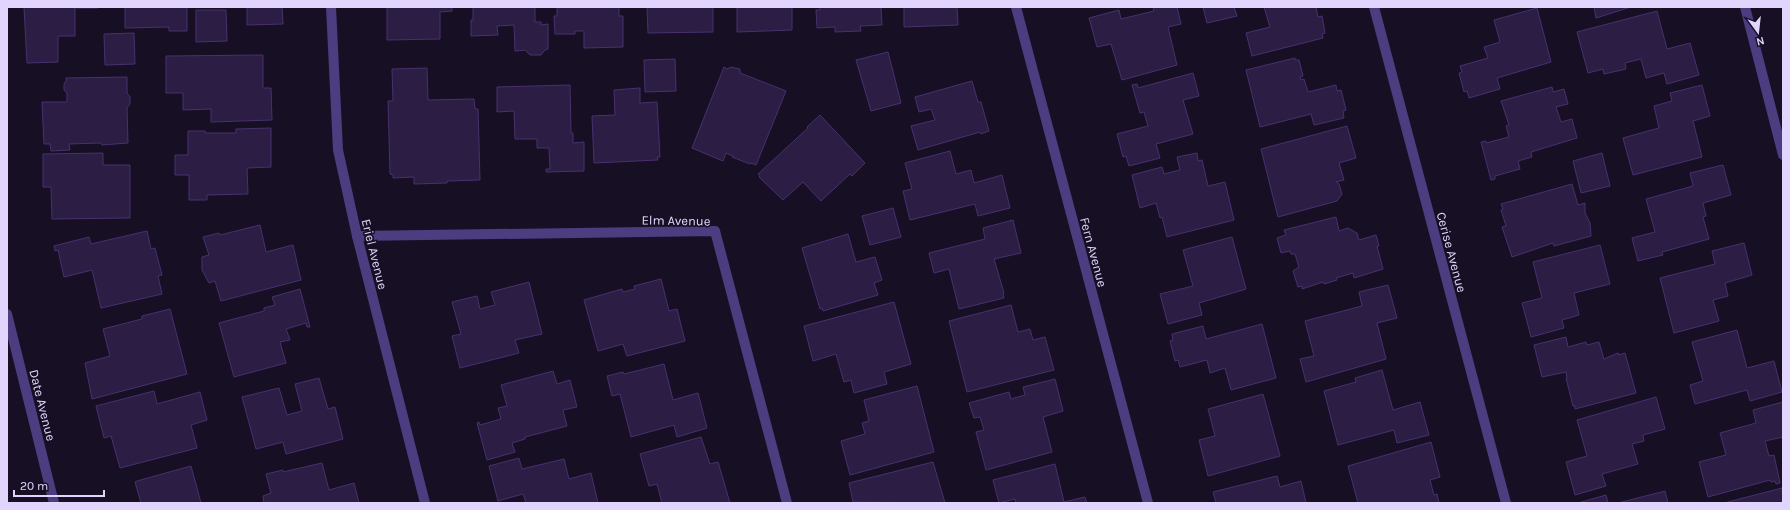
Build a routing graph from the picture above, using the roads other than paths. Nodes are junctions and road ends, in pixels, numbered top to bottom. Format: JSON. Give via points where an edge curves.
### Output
{"nodes":[{"id":1,"x":331,"y":7,"type":"edge"},
{"id":2,"x":1016,"y":7,"type":"edge"},
{"id":3,"x":1374,"y":7,"type":"edge"},
{"id":4,"x":1745,"y":7,"type":"edge"},
{"id":5,"x":1783,"y":155,"type":"edge"},
{"id":6,"x":357,"y":236,"type":"junction"},
{"id":7,"x":7,"y":314,"type":"edge"},
{"id":8,"x":54,"y":503,"type":"edge"},
{"id":9,"x":425,"y":503,"type":"edge"},
{"id":10,"x":786,"y":503,"type":"edge"},
{"id":11,"x":1148,"y":503,"type":"edge"},
{"id":12,"x":1506,"y":503,"type":"edge"}],
"edges":[{"from":1,"to":6,"type":"street","name":"Eriel Avenue","via":[[338,150]]},
{"from":2,"to":11,"type":"street","name":"Fern Avenue"},
{"from":3,"to":12,"type":"street","name":"Cerise Avenue"},
{"from":4,"to":5,"type":"street"},
{"from":6,"to":9,"type":"street","name":"Eriel Avenue"},
{"from":6,"to":10,"type":"street","name":"Elm Avenue","via":[[715,231]]},
{"from":7,"to":8,"type":"street","name":"Date Avenue"}]}
